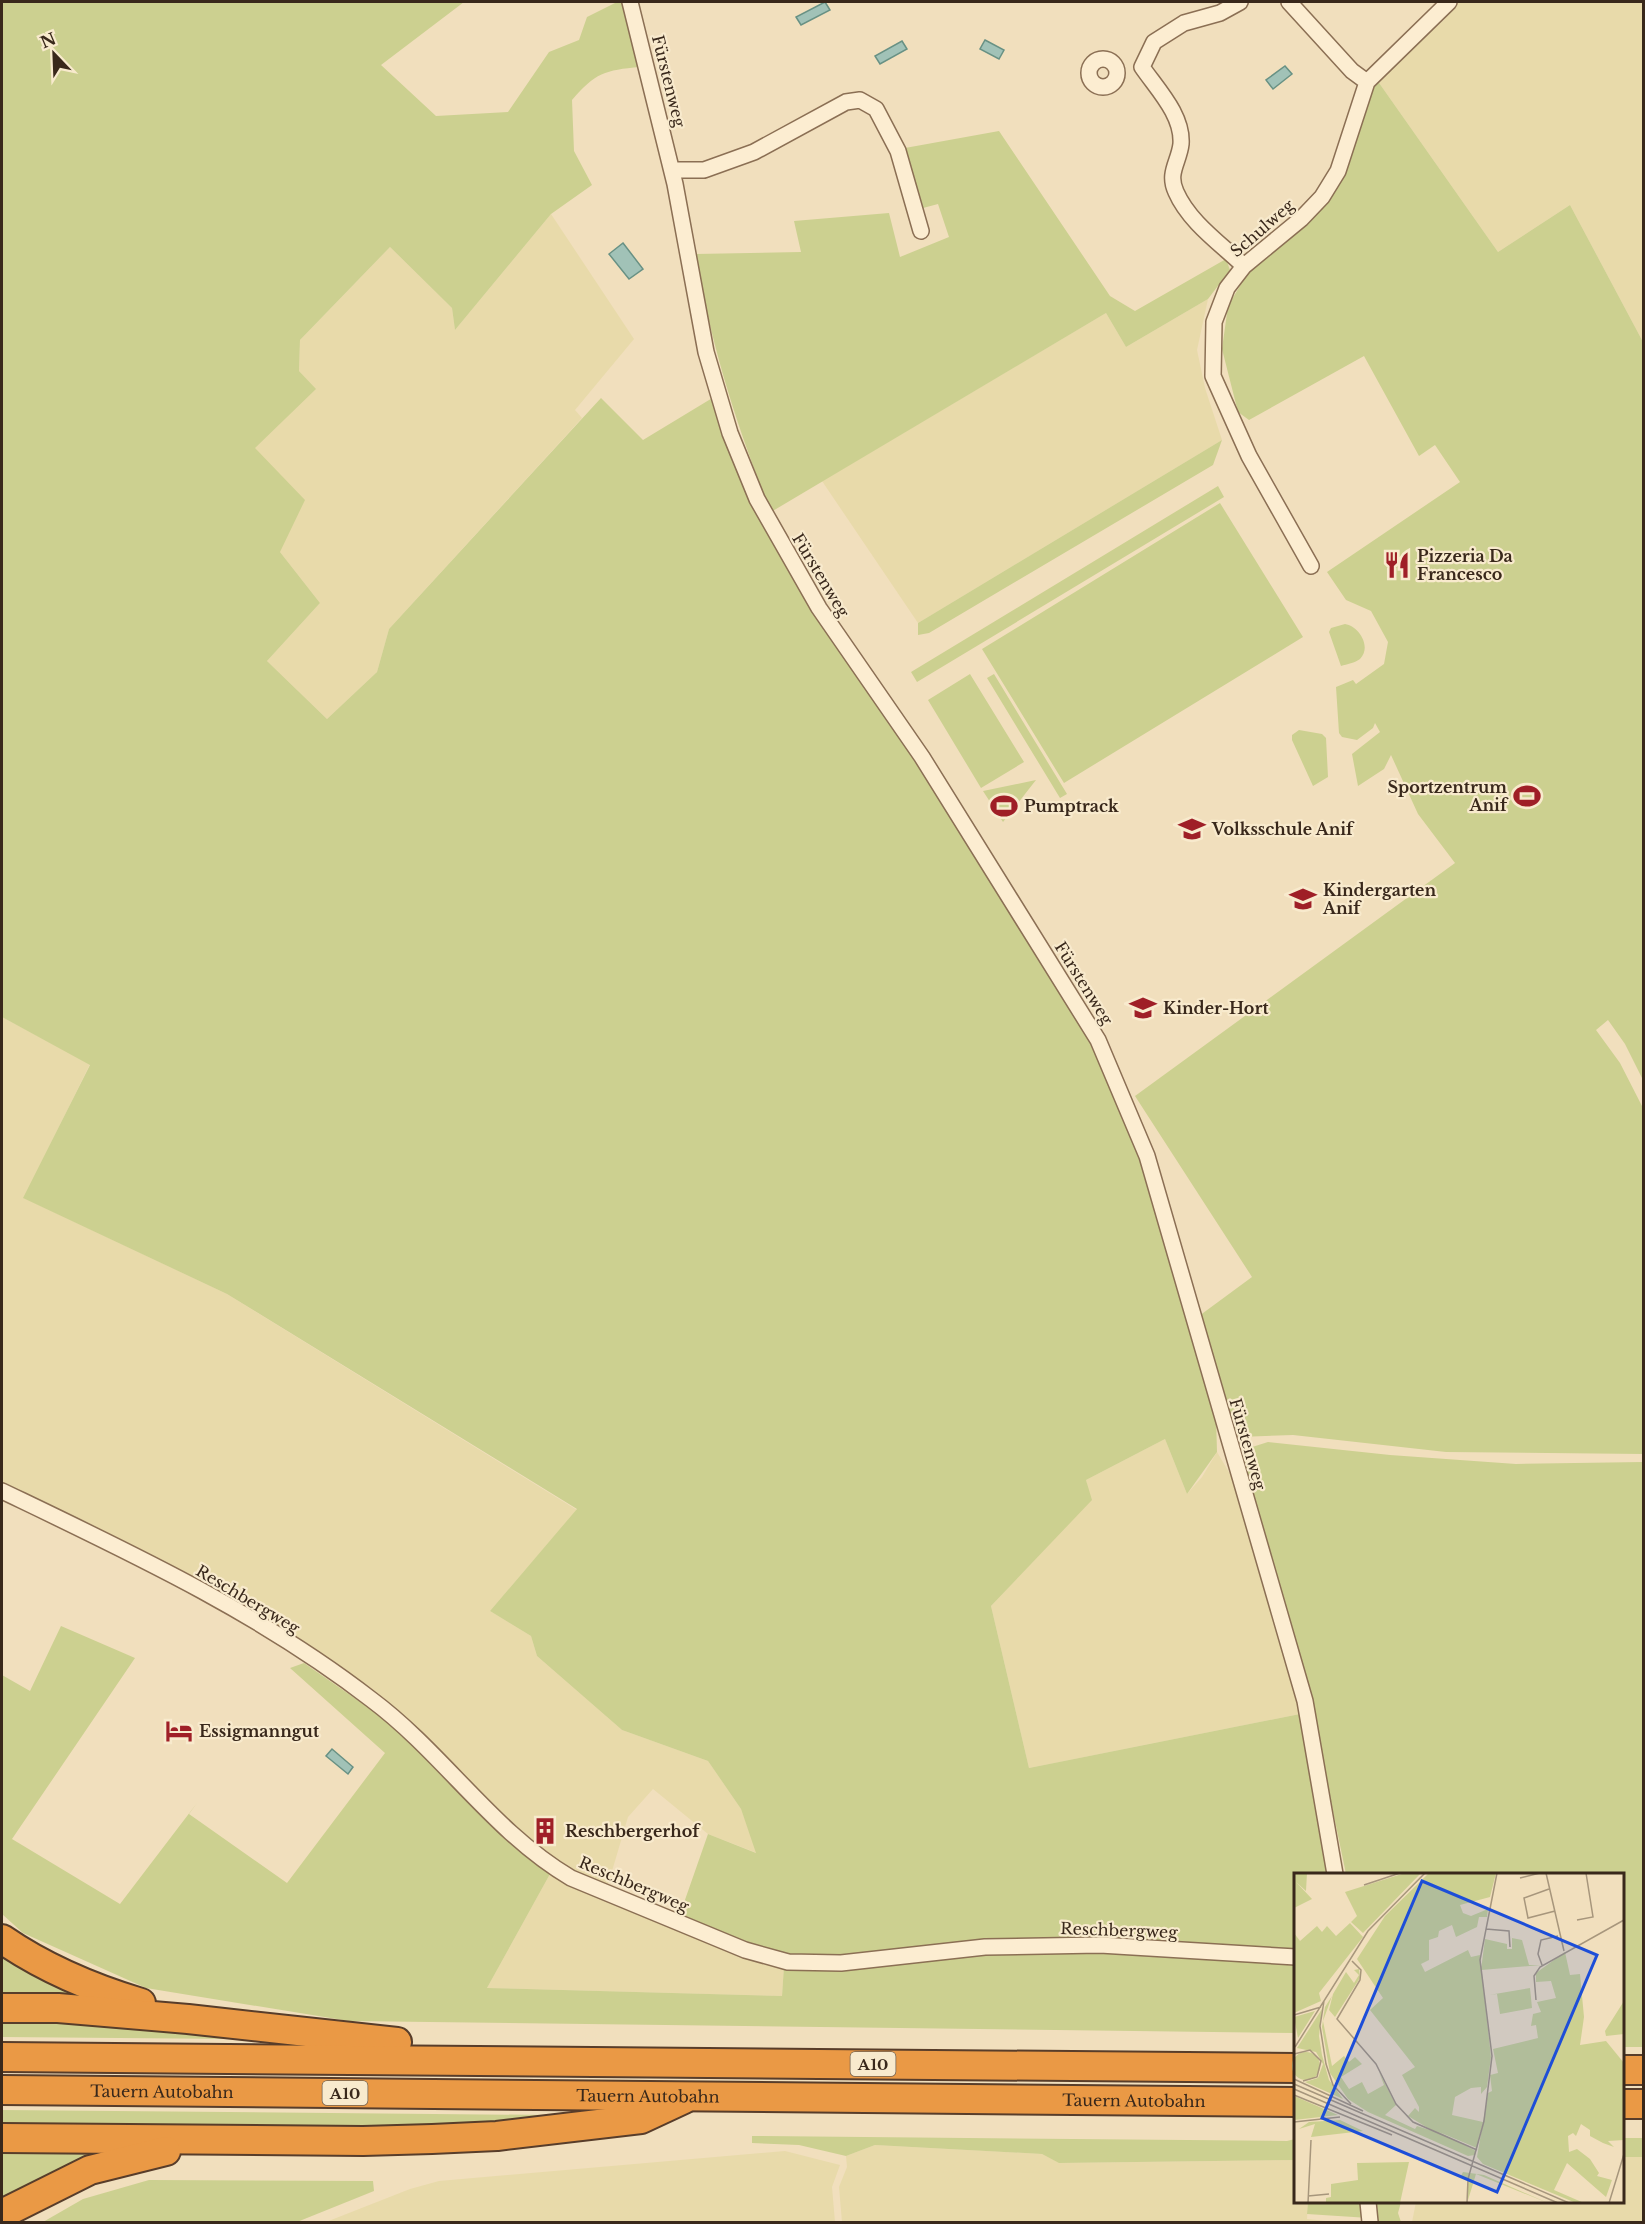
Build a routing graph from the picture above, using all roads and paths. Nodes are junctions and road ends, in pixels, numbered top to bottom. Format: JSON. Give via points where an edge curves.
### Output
{"nodes":[{"id":1,"x":630,"y":2,"type":"edge"},
{"id":2,"x":1240,"y":2,"type":"edge"},
{"id":3,"x":1289,"y":2,"type":"edge"},
{"id":4,"x":1449,"y":2,"type":"edge"},
{"id":5,"x":1142,"y":67,"type":"junction"},
{"id":6,"x":1117,"y":71,"type":"dead end"},
{"id":7,"x":1367,"y":82,"type":"junction"},
{"id":8,"x":672,"y":170,"type":"junction"},
{"id":9,"x":921,"y":231,"type":"dead end"},
{"id":10,"x":1244,"y":266,"type":"junction"},
{"id":11,"x":1311,"y":566,"type":"dead end"},
{"id":12,"x":2,"y":1491,"type":"edge"},
{"id":13,"x":1335,"y":1873,"type":"edge"},
{"id":14,"x":2,"y":1939,"type":"edge"},
{"id":15,"x":1294,"y":1957,"type":"edge"},
{"id":16,"x":2,"y":2008,"type":"edge"},
{"id":17,"x":188,"y":2019,"type":"junction"},
{"id":18,"x":2,"y":2057,"type":"edge"},
{"id":19,"x":450,"y":2061,"type":"junction"},
{"id":20,"x":1294,"y":2068,"type":"edge"},
{"id":21,"x":1624,"y":2070,"type":"edge"},
{"id":22,"x":1644,"y":2070,"type":"edge"},
{"id":23,"x":2,"y":2090,"type":"edge"},
{"id":24,"x":689,"y":2096,"type":"junction"},
{"id":25,"x":1294,"y":2102,"type":"edge"},
{"id":26,"x":1624,"y":2104,"type":"edge"},
{"id":27,"x":1644,"y":2104,"type":"edge"},
{"id":28,"x":2,"y":2138,"type":"edge"},
{"id":29,"x":206,"y":2140,"type":"junction"},
{"id":30,"x":1368,"y":2203,"type":"edge"},
{"id":31,"x":2,"y":2214,"type":"edge"},
{"id":32,"x":1371,"y":2223,"type":"edge"}],
"edges":[{"from":1,"to":8,"type":"street","name":"Fürstenweg"},
{"from":2,"to":5,"type":"street","via":[[1221,14],[1184,23],[1154,42]]},
{"from":3,"to":7,"type":"street","via":[[1352,71]]},
{"from":4,"to":7,"type":"street","name":"Schulweg"},
{"from":5,"to":6,"type":"street"},
{"from":5,"to":10,"type":"street","via":[[1179,127],[1181,144],[1171,171],[1174,190],[1186,211]]},
{"from":7,"to":10,"type":"street","name":"Schulweg","via":[[1338,171],[1322,197]]},
{"from":8,"to":9,"type":"street","via":[[704,170],[754,152],[846,102],[860,100],[876,110],[898,152]]},
{"from":8,"to":13,"type":"street","name":"Fürstenweg","via":[[706,352],[730,433],[757,499],[819,608],[922,757],[1098,1040],[1132,1117],[1147,1156],[1305,1701]]},
{"from":10,"to":11,"type":"street","name":"Schulweg","via":[[1227,288],[1214,322],[1213,376],[1249,456]]},
{"from":12,"to":15,"type":"street","name":"Reschbergweg","via":[[125,1550],[249,1617],[372,1699],[418,1738],[548,1864],[571,1878],[745,1950],[788,1962],[841,1963],[985,1947],[1100,1945]]},
{"from":14,"to":17,"type":"highway","via":[[31,1959],[103,1991]]},
{"from":16,"to":17,"type":"highway","via":[[58,2008]]},
{"from":17,"to":19,"type":"highway","via":[[410,2043]]},
{"from":18,"to":19,"type":"highway","name":"Tauern Autobahn","number":"A10"},
{"from":19,"to":20,"type":"highway","name":"Tauern Autobahn","number":"A10"},
{"from":21,"to":22,"type":"highway"},
{"from":23,"to":24,"type":"highway","name":"Tauern Autobahn","number":"A10"},
{"from":24,"to":25,"type":"highway","name":"Tauern Autobahn","number":"A10"},
{"from":24,"to":29,"type":"highway","via":[[641,2119],[497,2136],[363,2141]]},
{"from":26,"to":27,"type":"highway"},
{"from":28,"to":29,"type":"highway"},
{"from":29,"to":31,"type":"highway","via":[[90,2170]]},
{"from":30,"to":32,"type":"street"}]}
